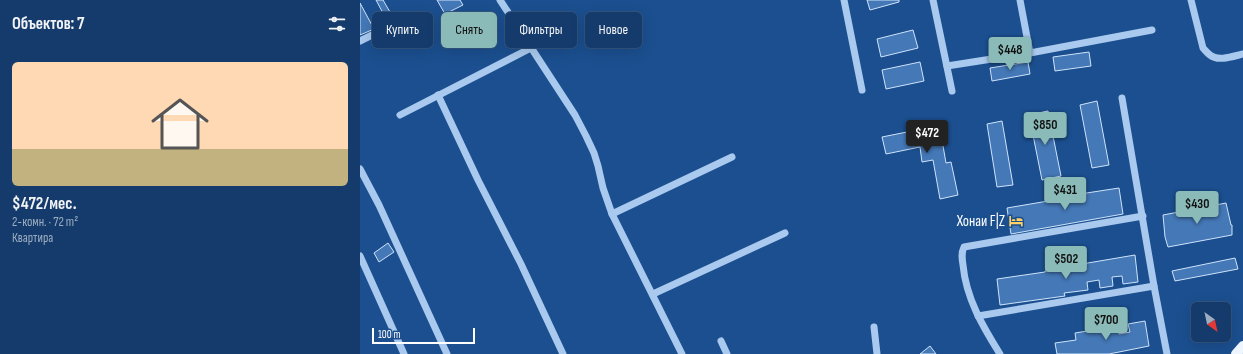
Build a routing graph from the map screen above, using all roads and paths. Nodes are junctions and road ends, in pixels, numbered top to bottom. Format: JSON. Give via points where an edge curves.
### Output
{"nodes":[{"id":1,"x":500,"y":0,"type":"edge"},
{"id":2,"x":844,"y":0,"type":"edge"},
{"id":3,"x":933,"y":0,"type":"edge"},
{"id":4,"x":1020,"y":0,"type":"edge"},
{"id":5,"x":1191,"y":0,"type":"edge"},
{"id":6,"x":508,"y":12,"type":"edge"},
{"id":7,"x":1152,"y":30,"type":"dead end"},
{"id":8,"x":372,"y":35,"type":"edge"},
{"id":9,"x":360,"y":41,"type":"edge"},
{"id":10,"x":531,"y":48,"type":"joint"},
{"id":11,"x":1030,"y":53,"type":"junction"},
{"id":12,"x":1243,"y":54,"type":"edge"},
{"id":13,"x":947,"y":66,"type":"junction"},
{"id":14,"x":862,"y":90,"type":"dead end"},
{"id":15,"x":952,"y":92,"type":"dead end"},
{"id":16,"x":438,"y":95,"type":"junction"},
{"id":17,"x":1122,"y":98,"type":"dead end"},
{"id":18,"x":400,"y":115,"type":"dead end"},
{"id":19,"x":732,"y":157,"type":"dead end"},
{"id":20,"x":360,"y":169,"type":"edge"},
{"id":21,"x":612,"y":214,"type":"junction"},
{"id":22,"x":1143,"y":216,"type":"junction"},
{"id":23,"x":785,"y":233,"type":"dead end"},
{"id":24,"x":360,"y":256,"type":"edge"},
{"id":25,"x":1154,"y":286,"type":"junction"},
{"id":26,"x":653,"y":294,"type":"junction"},
{"id":27,"x":978,"y":316,"type":"junction"},
{"id":28,"x":874,"y":327,"type":"dead end"},
{"id":29,"x":721,"y":341,"type":"dead end"},
{"id":30,"x":1243,"y":346,"type":"edge"},
{"id":31,"x":404,"y":354,"type":"edge"},
{"id":32,"x":447,"y":354,"type":"edge"},
{"id":33,"x":563,"y":354,"type":"edge"},
{"id":34,"x":682,"y":354,"type":"edge"},
{"id":35,"x":727,"y":354,"type":"edge"},
{"id":36,"x":877,"y":354,"type":"edge"},
{"id":37,"x":1000,"y":354,"type":"edge"},
{"id":38,"x":1167,"y":354,"type":"edge"},
{"id":39,"x":1236,"y":354,"type":"edge"}],
"edges":[{"from":1,"to":6,"type":"street"},
{"from":2,"to":14,"type":"street"},
{"from":3,"to":13,"type":"street"},
{"from":4,"to":11,"type":"street"},
{"from":5,"to":12,"type":"street","via":[[1203,48],[1207,53],[1218,58]]},
{"from":7,"to":11,"type":"street"},
{"from":8,"to":9,"type":"street"},
{"from":10,"to":16,"type":"street"},
{"from":10,"to":21,"type":"street","via":[[586,136],[594,153]]},
{"from":11,"to":13,"type":"street"},
{"from":13,"to":15,"type":"street"},
{"from":16,"to":18,"type":"street"},
{"from":16,"to":33,"type":"street"},
{"from":17,"to":22,"type":"street"},
{"from":19,"to":21,"type":"street"},
{"from":20,"to":32,"type":"street"},
{"from":21,"to":26,"type":"street"},
{"from":22,"to":25,"type":"street"},
{"from":22,"to":27,"type":"street","via":[[964,247],[963,270],[968,292]]},
{"from":23,"to":26,"type":"street"},
{"from":24,"to":31,"type":"street"},
{"from":25,"to":27,"type":"street"},
{"from":25,"to":38,"type":"street"},
{"from":26,"to":34,"type":"street"},
{"from":27,"to":37,"type":"street"},
{"from":28,"to":36,"type":"street"},
{"from":29,"to":35,"type":"street"},
{"from":30,"to":39,"type":"main road"}]}
